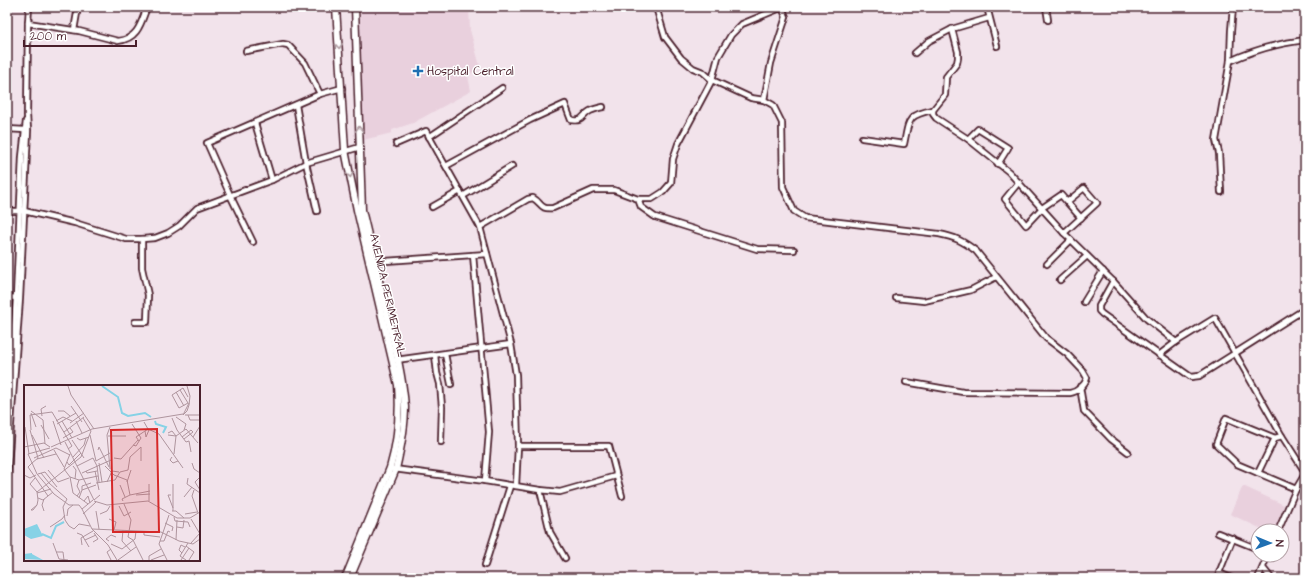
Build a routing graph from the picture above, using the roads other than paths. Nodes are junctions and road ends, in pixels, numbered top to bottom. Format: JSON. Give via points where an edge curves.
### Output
{"nodes":[{"id":1,"x":29,"y":7,"type":"edge"},
{"id":2,"x":146,"y":7,"type":"edge"},
{"id":3,"x":336,"y":7,"type":"edge"},
{"id":4,"x":355,"y":7,"type":"edge"},
{"id":5,"x":656,"y":7,"type":"edge"},
{"id":6,"x":783,"y":7,"type":"edge"},
{"id":7,"x":987,"y":7,"type":"edge"},
{"id":8,"x":1046,"y":7,"type":"edge"},
{"id":9,"x":1233,"y":7,"type":"edge"},
{"id":10,"x":77,"y":13,"type":"dead end"},
{"id":11,"x":989,"y":18,"type":"junction"},
{"id":12,"x":1048,"y":20,"type":"dead end"},
{"id":13,"x":28,"y":23,"type":"junction"},
{"id":14,"x":952,"y":29,"type":"junction"},
{"id":15,"x":74,"y":30,"type":"junction"},
{"id":16,"x":1305,"y":40,"type":"edge"},
{"id":17,"x":997,"y":46,"type":"dead end"},
{"id":18,"x":246,"y":51,"type":"dead end"},
{"id":19,"x":915,"y":53,"type":"dead end"},
{"id":20,"x":1230,"y":61,"type":"junction"},
{"id":21,"x":712,"y":80,"type":"junction"},
{"id":22,"x":342,"y":88,"type":"junction"},
{"id":23,"x":502,"y":88,"type":"dead end"},
{"id":24,"x":320,"y":94,"type":"junction"},
{"id":25,"x":764,"y":100,"type":"junction"},
{"id":26,"x":296,"y":105,"type":"junction"},
{"id":27,"x":603,"y":107,"type":"dead end"},
{"id":28,"x":933,"y":110,"type":"junction"},
{"id":29,"x":255,"y":123,"type":"junction"},
{"id":30,"x":7,"y":129,"type":"edge"},
{"id":31,"x":26,"y":130,"type":"junction"},
{"id":32,"x":429,"y":137,"type":"junction"},
{"id":33,"x":862,"y":138,"type":"dead end"},
{"id":34,"x":968,"y":139,"type":"junction"},
{"id":35,"x":396,"y":144,"type":"dead end"},
{"id":36,"x":360,"y":147,"type":"junction"},
{"id":37,"x":345,"y":150,"type":"junction"},
{"id":38,"x":306,"y":163,"type":"junction"},
{"id":39,"x":998,"y":164,"type":"junction"},
{"id":40,"x":446,"y":166,"type":"junction"},
{"id":41,"x":512,"y":166,"type":"dead end"},
{"id":42,"x":272,"y":180,"type":"junction"},
{"id":43,"x":1019,"y":182,"type":"junction"},
{"id":44,"x":460,"y":191,"type":"junction"},
{"id":45,"x":1222,"y":192,"type":"dead end"},
{"id":46,"x":230,"y":196,"type":"junction"},
{"id":47,"x":463,"y":196,"type":"junction"},
{"id":48,"x":638,"y":199,"type":"junction"},
{"id":49,"x":1067,"y":202,"type":"junction"},
{"id":50,"x":432,"y":207,"type":"dead end"},
{"id":51,"x":1042,"y":208,"type":"junction"},
{"id":52,"x":7,"y":211,"type":"edge"},
{"id":53,"x":317,"y":211,"type":"dead end"},
{"id":54,"x":22,"y":212,"type":"junction"},
{"id":55,"x":1081,"y":218,"type":"junction"},
{"id":56,"x":480,"y":227,"type":"junction"},
{"id":57,"x":1064,"y":233,"type":"junction"},
{"id":58,"x":142,"y":239,"type":"junction"},
{"id":59,"x":1071,"y":240,"type":"junction"},
{"id":60,"x":253,"y":242,"type":"dead end"},
{"id":61,"x":794,"y":250,"type":"dead end"},
{"id":62,"x":487,"y":254,"type":"junction"},
{"id":63,"x":474,"y":255,"type":"junction"},
{"id":64,"x":1087,"y":256,"type":"junction"},
{"id":65,"x":373,"y":262,"type":"junction"},
{"id":66,"x":1047,"y":264,"type":"dead end"},
{"id":67,"x":1103,"y":271,"type":"junction"},
{"id":68,"x":996,"y":277,"type":"junction"},
{"id":69,"x":1060,"y":280,"type":"dead end"},
{"id":70,"x":1113,"y":281,"type":"junction"},
{"id":71,"x":7,"y":297,"type":"edge"},
{"id":72,"x":18,"y":298,"type":"junction"},
{"id":73,"x":896,"y":298,"type":"dead end"},
{"id":74,"x":1084,"y":302,"type":"dead end"},
{"id":75,"x":1305,"y":309,"type":"edge"},
{"id":76,"x":135,"y":322,"type":"dead end"},
{"id":77,"x":1176,"y":342,"type":"junction"},
{"id":78,"x":511,"y":344,"type":"junction"},
{"id":79,"x":482,"y":349,"type":"junction"},
{"id":80,"x":1236,"y":353,"type":"junction"},
{"id":81,"x":446,"y":354,"type":"junction"},
{"id":82,"x":435,"y":355,"type":"junction"},
{"id":83,"x":1159,"y":355,"type":"junction"},
{"id":84,"x":395,"y":360,"type":"junction"},
{"id":85,"x":906,"y":382,"type":"dead end"},
{"id":86,"x":451,"y":384,"type":"dead end"},
{"id":87,"x":1080,"y":387,"type":"junction"},
{"id":88,"x":8,"y":398,"type":"edge"},
{"id":89,"x":1282,"y":436,"type":"junction"},
{"id":90,"x":7,"y":437,"type":"edge"},
{"id":91,"x":1275,"y":438,"type":"junction"},
{"id":92,"x":441,"y":442,"type":"dead end"},
{"id":93,"x":518,"y":446,"type":"junction"},
{"id":94,"x":1128,"y":452,"type":"dead end"},
{"id":95,"x":393,"y":468,"type":"junction"},
{"id":96,"x":1305,"y":473,"type":"edge"},
{"id":97,"x":1258,"y":474,"type":"junction"},
{"id":98,"x":616,"y":476,"type":"junction"},
{"id":99,"x":7,"y":480,"type":"edge"},
{"id":100,"x":485,"y":481,"type":"junction"},
{"id":101,"x":510,"y":486,"type":"junction"},
{"id":102,"x":516,"y":486,"type":"junction"},
{"id":103,"x":1296,"y":489,"type":"junction"},
{"id":104,"x":540,"y":490,"type":"junction"},
{"id":105,"x":622,"y":496,"type":"dead end"},
{"id":106,"x":1281,"y":523,"type":"edge"},
{"id":107,"x":1218,"y":533,"type":"dead end"},
{"id":108,"x":1233,"y":538,"type":"junction"},
{"id":109,"x":1250,"y":545,"type":"edge"},
{"id":110,"x":565,"y":558,"type":"dead end"},
{"id":111,"x":1265,"y":563,"type":"edge"},
{"id":112,"x":485,"y":565,"type":"dead end"},
{"id":113,"x":1263,"y":568,"type":"junction"},
{"id":114,"x":344,"y":578,"type":"edge"},
{"id":115,"x":350,"y":578,"type":"edge"},
{"id":116,"x":1231,"y":578,"type":"edge"},
{"id":117,"x":1258,"y":578,"type":"edge"},
{"id":118,"x":1271,"y":578,"type":"edge"}],
"edges":[{"from":1,"to":13,"type":"street"},
{"from":2,"to":15,"type":"street","via":[[137,30],[127,40],[118,41]]},
{"from":3,"to":22,"type":"main road","name":"AVENIDA PERIMETRAL","one_way":true},
{"from":36,"to":4,"type":"main road","name":"AVENIDA PERIMETRAL","one_way":true},
{"from":5,"to":21,"type":"street","via":[[665,37],[681,58]]},
{"from":6,"to":21,"type":"street","via":[[742,24],[731,35],[718,57]]},
{"from":6,"to":25,"type":"street","via":[[786,17],[771,63]]},
{"from":7,"to":11,"type":"street"},
{"from":8,"to":12,"type":"street"},
{"from":9,"to":20,"type":"street"},
{"from":10,"to":15,"type":"street"},
{"from":11,"to":14,"type":"street"},
{"from":11,"to":17,"type":"street"},
{"from":13,"to":15,"type":"street"},
{"from":13,"to":31,"type":"street"},
{"from":14,"to":19,"type":"street","via":[[929,41]]},
{"from":14,"to":28,"type":"street","via":[[958,52],[957,63],[946,77],[945,95]]},
{"from":16,"to":20,"type":"street","via":[[1249,52]]},
{"from":18,"to":24,"type":"street","via":[[288,45],[305,63]]},
{"from":20,"to":45,"type":"street","via":[[1216,140]]},
{"from":21,"to":25,"type":"street","via":[[752,98]]},
{"from":21,"to":48,"type":"street","via":[[678,144],[673,159],[671,183],[652,199]]},
{"from":22,"to":24,"type":"street"},
{"from":22,"to":37,"type":"main road","name":"AVENIDA PERIMETRAL"},
{"from":23,"to":32,"type":"street"},
{"from":24,"to":26,"type":"street"},
{"from":25,"to":68,"type":"street","via":[[773,105],[782,123],[783,187],[794,211],[805,218],[952,237],[963,241],[976,251]]},
{"from":26,"to":29,"type":"street"},
{"from":26,"to":38,"type":"street"},
{"from":27,"to":40,"type":"street","via":[[588,112],[578,121],[571,120],[565,104]]},
{"from":28,"to":33,"type":"street","via":[[913,116],[904,144]]},
{"from":28,"to":34,"type":"street","via":[[936,118]]},
{"from":29,"to":42,"type":"street"},
{"from":29,"to":46,"type":"street","via":[[207,143]]},
{"from":30,"to":31,"type":"street"},
{"from":31,"to":54,"type":"street"},
{"from":32,"to":35,"type":"street","via":[[426,131]]},
{"from":32,"to":40,"type":"street"},
{"from":34,"to":39,"type":"street"},
{"from":34,"to":39,"type":"street","via":[[978,129],[1008,148]]},
{"from":36,"to":37,"type":"street"},
{"from":36,"to":65,"type":"main road","name":"AVENIDA PERIMETRAL","via":[[362,210]]},
{"from":37,"to":38,"type":"street"},
{"from":37,"to":65,"type":"main road","name":"AVENIDA PERIMETRAL","one_way":true,"via":[[357,210]]},
{"from":38,"to":42,"type":"street"},
{"from":38,"to":53,"type":"street"},
{"from":39,"to":43,"type":"street"},
{"from":40,"to":44,"type":"street"},
{"from":41,"to":47,"type":"street"},
{"from":42,"to":46,"type":"street"},
{"from":43,"to":51,"type":"street"},
{"from":43,"to":51,"type":"street","via":[[1005,199],[1026,225]]},
{"from":44,"to":47,"type":"street"},
{"from":44,"to":50,"type":"street"},
{"from":46,"to":58,"type":"street","via":[[197,208],[168,233]]},
{"from":46,"to":60,"type":"street"},
{"from":47,"to":56,"type":"street"},
{"from":48,"to":56,"type":"street","via":[[614,190],[593,190],[547,209],[533,198]]},
{"from":48,"to":61,"type":"street","via":[[641,207],[655,218],[756,250]]},
{"from":49,"to":51,"type":"street","via":[[1061,195]]},
{"from":49,"to":55,"type":"street"},
{"from":49,"to":55,"type":"street","via":[[1084,188],[1097,203]]},
{"from":51,"to":57,"type":"street"},
{"from":52,"to":54,"type":"street"},
{"from":54,"to":58,"type":"street","via":[[75,223],[126,239]]},
{"from":54,"to":72,"type":"street"},
{"from":55,"to":57,"type":"street"},
{"from":56,"to":62,"type":"street"},
{"from":57,"to":59,"type":"street"},
{"from":58,"to":76,"type":"street","via":[[142,268],[148,295],[147,322]]},
{"from":59,"to":64,"type":"street"},
{"from":59,"to":66,"type":"street"},
{"from":62,"to":63,"type":"street"},
{"from":62,"to":78,"type":"street"},
{"from":63,"to":65,"type":"street"},
{"from":63,"to":79,"type":"street"},
{"from":64,"to":67,"type":"street"},
{"from":64,"to":69,"type":"street"},
{"from":65,"to":84,"type":"main road","name":"AVENIDA PERIMETRAL"},
{"from":67,"to":70,"type":"street"},
{"from":67,"to":74,"type":"street"},
{"from":68,"to":73,"type":"street","via":[[971,290],[924,301]]},
{"from":68,"to":87,"type":"street","via":[[1046,338],[1067,354],[1083,371],[1087,378]]},
{"from":70,"to":77,"type":"street","via":[[1147,319]]},
{"from":70,"to":83,"type":"street","via":[[1099,306],[1099,311]]},
{"from":71,"to":72,"type":"street"},
{"from":72,"to":88,"type":"street"},
{"from":72,"to":99,"type":"street"},
{"from":75,"to":80,"type":"street"},
{"from":77,"to":80,"type":"street","via":[[1216,318]]},
{"from":77,"to":83,"type":"street"},
{"from":78,"to":79,"type":"street"},
{"from":78,"to":93,"type":"street","via":[[516,375]]},
{"from":79,"to":81,"type":"street"},
{"from":79,"to":100,"type":"street","via":[[489,432]]},
{"from":80,"to":83,"type":"street","via":[[1196,377],[1192,377]]},
{"from":80,"to":89,"type":"street"},
{"from":81,"to":82,"type":"street"},
{"from":81,"to":86,"type":"street"},
{"from":82,"to":84,"type":"street"},
{"from":82,"to":92,"type":"street","via":[[440,384]]},
{"from":84,"to":95,"type":"main road","name":"AVENIDA PERIMETRAL","via":[[403,385],[405,408],[399,454]]},
{"from":85,"to":87,"type":"street","via":[[963,392],[1070,393]]},
{"from":87,"to":94,"type":"street","via":[[1084,411],[1111,439]]},
{"from":88,"to":90,"type":"street"},
{"from":89,"to":91,"type":"street"},
{"from":89,"to":96,"type":"street"},
{"from":91,"to":97,"type":"street"},
{"from":91,"to":97,"type":"street","via":[[1226,418],[1216,444],[1237,464]]},
{"from":93,"to":98,"type":"street","via":[[609,446]]},
{"from":93,"to":102,"type":"street"},
{"from":95,"to":100,"type":"street"},
{"from":95,"to":114,"type":"main road","name":"AVENIDA PERIMETRAL"},
{"from":95,"to":115,"type":"main road","name":"AVENIDA PERIMETRAL"},
{"from":96,"to":103,"type":"street"},
{"from":97,"to":103,"type":"street"},
{"from":98,"to":104,"type":"street","via":[[560,492]]},
{"from":98,"to":105,"type":"street"},
{"from":100,"to":101,"type":"street"},
{"from":101,"to":102,"type":"street"},
{"from":101,"to":112,"type":"street"},
{"from":102,"to":104,"type":"street"},
{"from":103,"to":106,"type":"street"},
{"from":104,"to":110,"type":"street","via":[[550,532]]},
{"from":107,"to":108,"type":"street"},
{"from":108,"to":109,"type":"street"},
{"from":108,"to":116,"type":"street","via":[[1218,573]]},
{"from":111,"to":113,"type":"street"},
{"from":113,"to":117,"type":"street"},
{"from":113,"to":118,"type":"street"}]}
